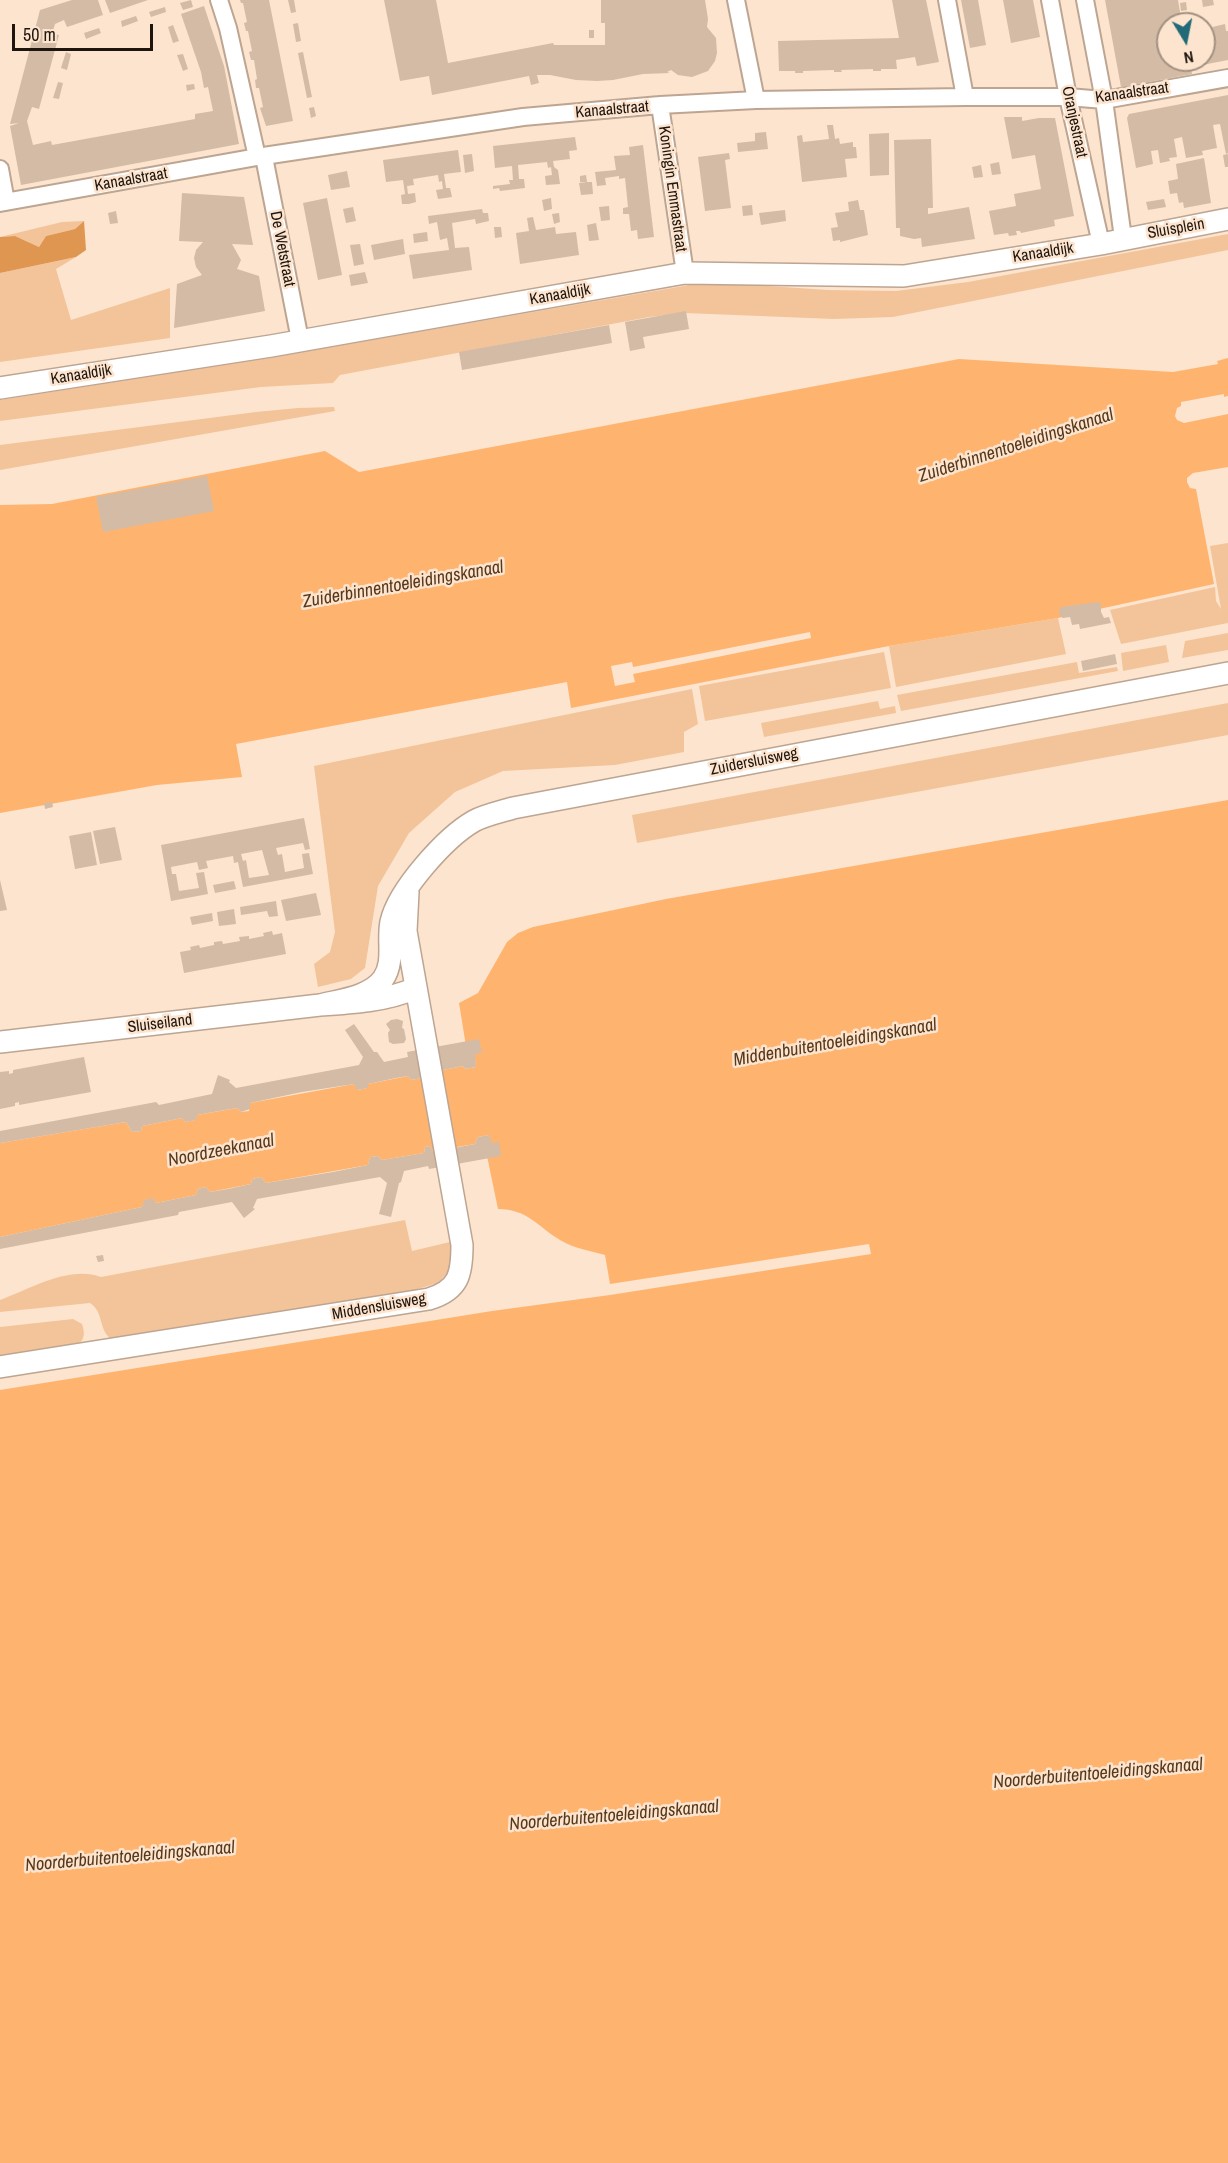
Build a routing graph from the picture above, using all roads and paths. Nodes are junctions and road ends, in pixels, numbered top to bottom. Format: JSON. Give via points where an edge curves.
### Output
{"nodes":[{"id":1,"x":219,"y":0,"type":"edge"},
{"id":2,"x":736,"y":0,"type":"edge"},
{"id":3,"x":947,"y":0,"type":"edge"},
{"id":4,"x":1050,"y":0,"type":"edge"},
{"id":5,"x":1085,"y":0,"type":"edge"},
{"id":6,"x":1228,"y":78,"type":"edge"},
{"id":7,"x":965,"y":97,"type":"junction"},
{"id":8,"x":1068,"y":97,"type":"junction"},
{"id":9,"x":756,"y":100,"type":"junction"},
{"id":10,"x":1104,"y":100,"type":"junction"},
{"id":11,"x":660,"y":105,"type":"junction"},
{"id":12,"x":261,"y":157,"type":"junction"},
{"id":13,"x":0,"y":170,"type":"edge"},
{"id":14,"x":3,"y":203,"type":"edge"},
{"id":15,"x":1228,"y":219,"type":"edge"},
{"id":16,"x":1123,"y":238,"type":"junction"},
{"id":17,"x":1101,"y":244,"type":"junction"},
{"id":18,"x":685,"y":273,"type":"junction"},
{"id":19,"x":300,"y":340,"type":"junction"},
{"id":20,"x":0,"y":388,"type":"edge"},
{"id":21,"x":1228,"y":673,"type":"edge"},
{"id":22,"x":408,"y":888,"type":"junction"},
{"id":23,"x":386,"y":973,"type":"junction"},
{"id":24,"x":415,"y":983,"type":"junction"},
{"id":25,"x":321,"y":1005,"type":"junction"},
{"id":26,"x":0,"y":1042,"type":"edge"},
{"id":27,"x":0,"y":1366,"type":"edge"}],
"edges":[{"from":1,"to":12,"type":"street","name":"De Wetstraat"},
{"from":2,"to":9,"type":"street"},
{"from":3,"to":7,"type":"street"},
{"from":4,"to":8,"type":"street","name":"Oranjestraat"},
{"from":5,"to":10,"type":"street","name":"Oranjestraat"},
{"from":6,"to":10,"type":"street","name":"Kanaalstraat"},
{"from":7,"to":8,"type":"street","name":"Kanaalstraat"},
{"from":7,"to":9,"type":"street","name":"Kanaalstraat"},
{"from":8,"to":10,"type":"street","name":"Kanaalstraat"},
{"from":8,"to":17,"type":"street","name":"Oranjestraat"},
{"from":9,"to":11,"type":"street","name":"Kanaalstraat"},
{"from":10,"to":16,"type":"street","name":"Oranjestraat"},
{"from":11,"to":12,"type":"street","name":"Kanaalstraat","via":[[523,117]]},
{"from":11,"to":18,"type":"street","name":"Koningin Emmastraat"},
{"from":12,"to":14,"type":"street","name":"Kanaalstraat"},
{"from":12,"to":19,"type":"street","name":"De Wetstraat"},
{"from":13,"to":14,"type":"street"},
{"from":15,"to":16,"type":"street","name":"Sluisplein"},
{"from":16,"to":17,"type":"street","name":"Kanaaldijk"},
{"from":17,"to":18,"type":"street","name":"Kanaaldijk","via":[[904,276]]},
{"from":18,"to":19,"type":"street","name":"Kanaaldijk"},
{"from":19,"to":20,"type":"street","name":"Kanaaldijk"},
{"from":21,"to":22,"type":"street","name":"Zuidersluisweg","via":[[513,807],[475,821],[442,845]]},
{"from":22,"to":23,"type":"street","via":[[394,910],[390,966]]},
{"from":22,"to":24,"type":"street","via":[[406,931]]},
{"from":23,"to":24,"type":"street"},
{"from":23,"to":25,"type":"street","name":"Sluiseiland","via":[[382,981],[363,993]]},
{"from":24,"to":25,"type":"street","name":"Sluiseiland","via":[[402,994]]},
{"from":24,"to":27,"type":"street","name":"Middensluisweg","via":[[462,1245],[462,1271],[453,1287],[429,1299]]},
{"from":25,"to":26,"type":"street","name":"Sluiseiland"}]}
